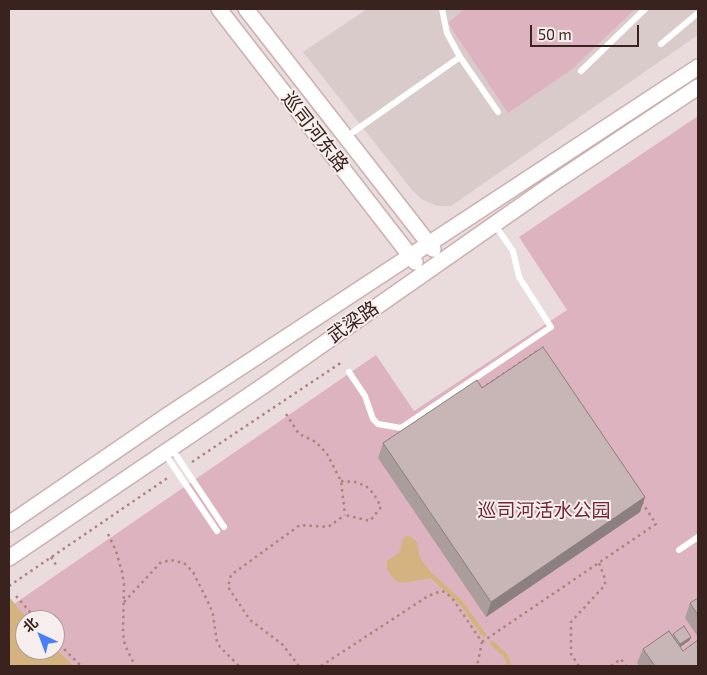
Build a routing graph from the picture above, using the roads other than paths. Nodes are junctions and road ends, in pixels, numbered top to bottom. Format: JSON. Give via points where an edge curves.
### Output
{"nodes":[{"id":1,"x":219,"y":9,"type":"edge"},
{"id":2,"x":246,"y":9,"type":"edge"},
{"id":3,"x":442,"y":9,"type":"edge"},
{"id":4,"x":645,"y":9,"type":"edge"},
{"id":5,"x":698,"y":14,"type":"edge"},
{"id":6,"x":661,"y":44,"type":"dead end"},
{"id":7,"x":460,"y":56,"type":"junction"},
{"id":8,"x":698,"y":67,"type":"edge"},
{"id":9,"x":580,"y":71,"type":"dead end"},
{"id":10,"x":698,"y":87,"type":"edge"},
{"id":11,"x":498,"y":112,"type":"dead end"},
{"id":12,"x":346,"y":136,"type":"junction"},
{"id":13,"x":494,"y":224,"type":"junction"},
{"id":14,"x":428,"y":243,"type":"junction"},
{"id":15,"x":410,"y":255,"type":"junction"},
{"id":16,"x":441,"y":260,"type":"junction"},
{"id":17,"x":423,"y":273,"type":"junction"},
{"id":18,"x":349,"y":372,"type":"dead end"},
{"id":19,"x":168,"y":450,"type":"junction"},
{"id":20,"x":9,"y":524,"type":"edge"},
{"id":21,"x":224,"y":527,"type":"dead end"},
{"id":22,"x":217,"y":531,"type":"dead end"},
{"id":23,"x":698,"y":537,"type":"edge"},
{"id":24,"x":678,"y":550,"type":"dead end"},
{"id":25,"x":9,"y":558,"type":"edge"}],
"edges":[{"from":1,"to":15,"type":"main road","name":"巡司河东路"},
{"from":2,"to":12,"type":"main road","name":"巡司河东路"},
{"from":3,"to":7,"type":"lane","via":[[445,27]]},
{"from":4,"to":9,"type":"lane"},
{"from":5,"to":6,"type":"lane"},
{"from":7,"to":11,"type":"lane"},
{"from":7,"to":12,"type":"lane"},
{"from":8,"to":14,"type":"main road","name":"武梁路"},
{"from":10,"to":13,"type":"main road","name":"武梁路"},
{"from":12,"to":14,"type":"main road","name":"巡司河东路"},
{"from":13,"to":16,"type":"main road","name":"武梁路"},
{"from":13,"to":18,"type":"lane","via":[[512,251],[518,278],[551,327],[401,428],[373,420],[365,396]]},
{"from":14,"to":15,"type":"main road","name":"武梁路"},
{"from":14,"to":16,"type":"main road","name":"巡司河东路"},
{"from":15,"to":17,"type":"main road","name":"巡司河东路"},
{"from":15,"to":20,"type":"main road","name":"武梁路"},
{"from":16,"to":17,"type":"main road","name":"武梁路"},
{"from":17,"to":19,"type":"main road","name":"武梁路"},
{"from":19,"to":21,"type":"lane"},
{"from":19,"to":22,"type":"lane"},
{"from":19,"to":25,"type":"main road","name":"武梁路"},
{"from":23,"to":24,"type":"lane"}]}
